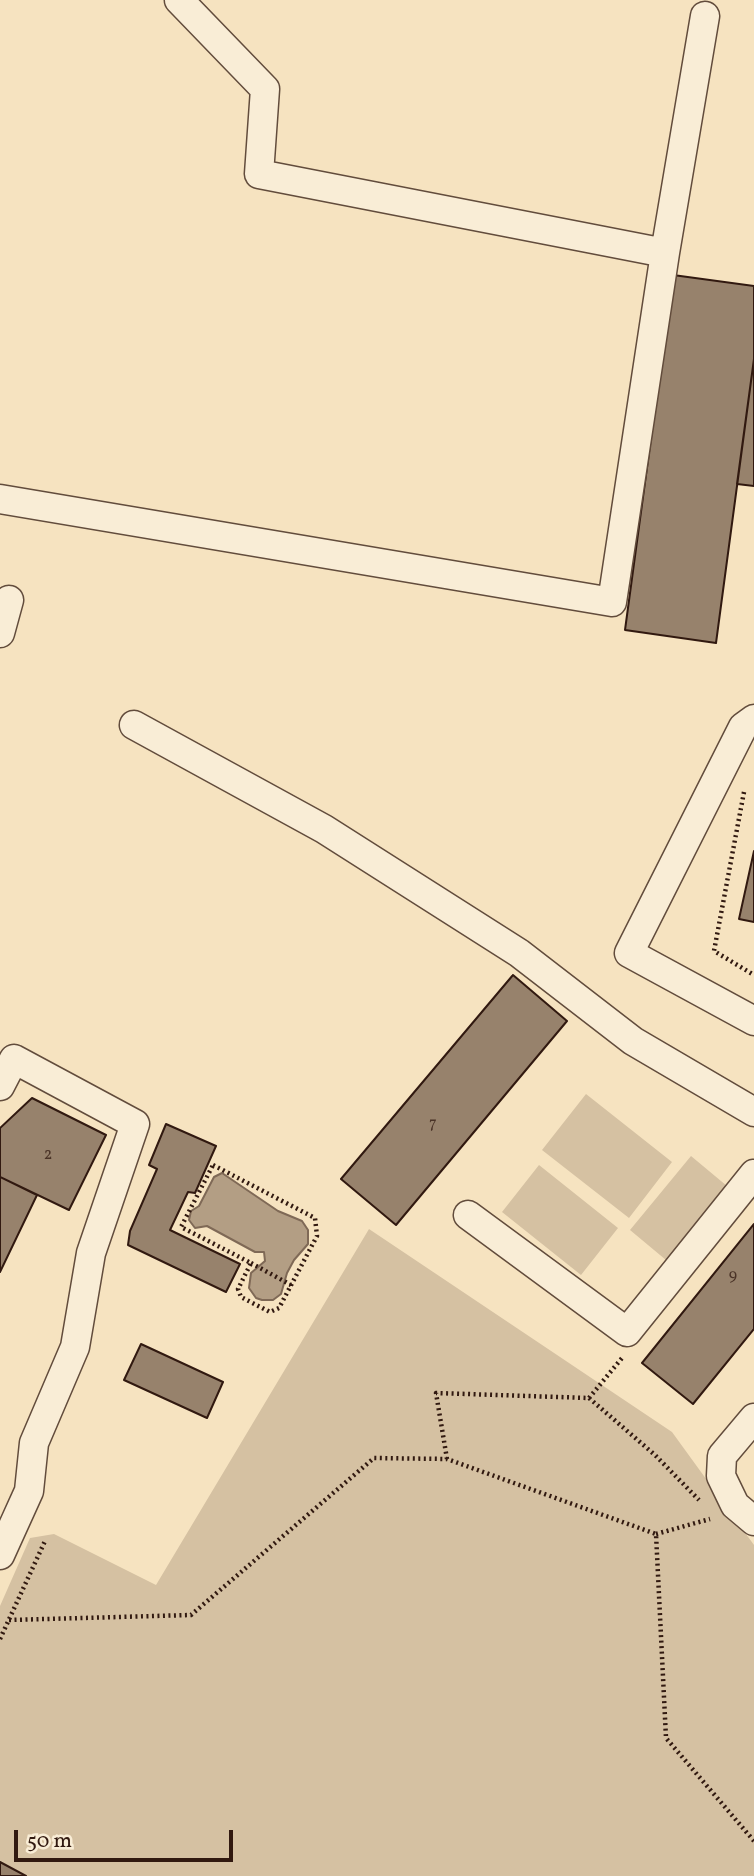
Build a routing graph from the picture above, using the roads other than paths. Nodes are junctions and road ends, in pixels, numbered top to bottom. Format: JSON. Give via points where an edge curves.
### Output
{"nodes":[{"id":1,"x":179,"y":0,"type":"edge"},
{"id":2,"x":705,"y":16,"type":"dead end"},
{"id":3,"x":665,"y":253,"type":"junction"},
{"id":4,"x":0,"y":499,"type":"edge"},
{"id":5,"x":9,"y":600,"type":"dead end"},
{"id":6,"x":0,"y":633,"type":"edge"},
{"id":7,"x":754,"y":719,"type":"edge"},
{"id":8,"x":134,"y":725,"type":"dead end"},
{"id":9,"x":754,"y":1021,"type":"edge"},
{"id":10,"x":0,"y":1086,"type":"edge"},
{"id":11,"x":754,"y":1112,"type":"edge"},
{"id":12,"x":754,"y":1174,"type":"edge"},
{"id":13,"x":468,"y":1215,"type":"dead end"},
{"id":14,"x":754,"y":1418,"type":"edge"},
{"id":15,"x":744,"y":1513,"type":"edge"},
{"id":16,"x":0,"y":1555,"type":"edge"}],
"edges":[{"from":1,"to":3,"type":"street","via":[[265,89],[259,174]]},
{"from":2,"to":3,"type":"street"},
{"from":3,"to":4,"type":"street","via":[[612,601]]},
{"from":5,"to":6,"type":"street"},
{"from":7,"to":9,"type":"street","via":[[743,727],[629,953]]},
{"from":8,"to":11,"type":"street","via":[[324,829],[519,953],[633,1041]]},
{"from":10,"to":16,"type":"street","via":[[14,1059],[135,1125],[91,1253],[75,1347],[34,1443],[29,1491]]},
{"from":12,"to":13,"type":"street","via":[[627,1332]]},
{"from":14,"to":15,"type":"street","via":[[722,1456],[721,1476]]}]}
